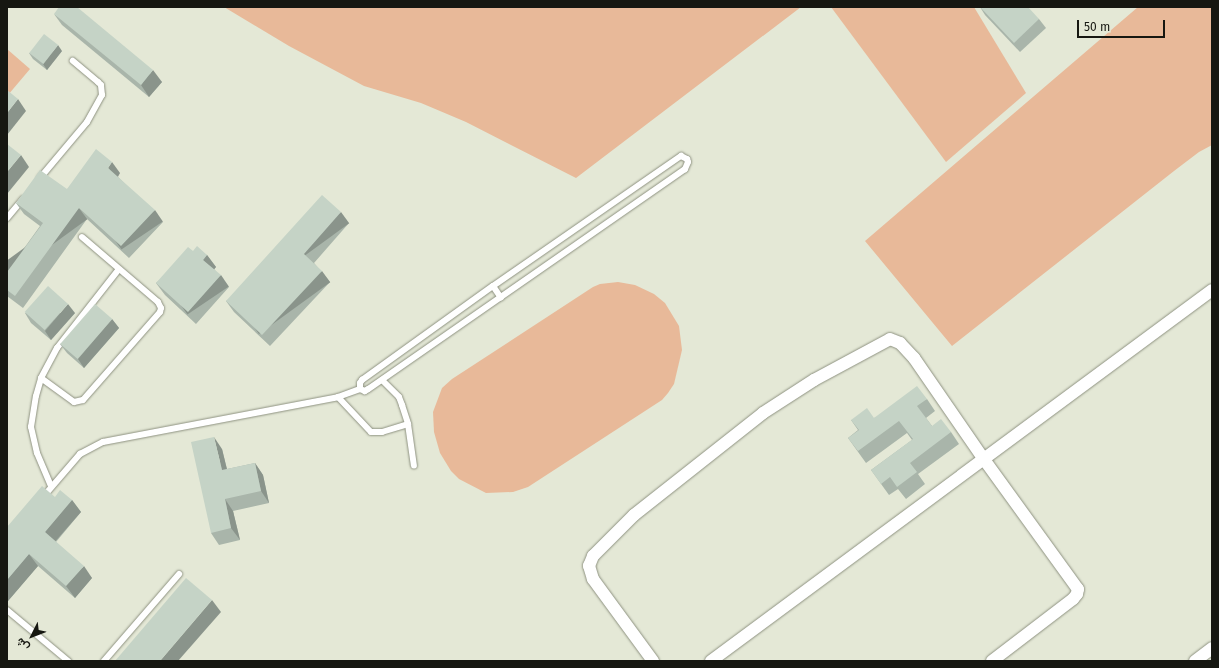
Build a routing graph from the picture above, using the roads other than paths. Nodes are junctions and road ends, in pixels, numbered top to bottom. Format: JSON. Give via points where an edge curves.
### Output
{"nodes":[{"id":1,"x":73,"y":62,"type":"dead end"},
{"id":2,"x":34,"y":186,"type":"edge"},
{"id":3,"x":29,"y":191,"type":"edge"},
{"id":4,"x":7,"y":218,"type":"edge"},
{"id":5,"x":82,"y":236,"type":"dead end"},
{"id":6,"x":120,"y":269,"type":"junction"},
{"id":7,"x":493,"y":286,"type":"junction"},
{"id":8,"x":1212,"y":290,"type":"edge"},
{"id":9,"x":501,"y":298,"type":"junction"},
{"id":10,"x":41,"y":378,"type":"junction"},
{"id":11,"x":382,"y":380,"type":"junction"},
{"id":12,"x":360,"y":389,"type":"junction"},
{"id":13,"x":338,"y":397,"type":"junction"},
{"id":14,"x":408,"y":424,"type":"junction"},
{"id":15,"x":983,"y":458,"type":"junction"},
{"id":16,"x":414,"y":466,"type":"dead end"},
{"id":17,"x":51,"y":486,"type":"junction"},
{"id":18,"x":40,"y":500,"type":"edge"},
{"id":19,"x":179,"y":574,"type":"dead end"},
{"id":20,"x":7,"y":610,"type":"edge"},
{"id":21,"x":1212,"y":648,"type":"edge"},
{"id":22,"x":68,"y":661,"type":"edge"},
{"id":23,"x":104,"y":661,"type":"edge"},
{"id":24,"x":654,"y":661,"type":"edge"},
{"id":25,"x":711,"y":661,"type":"edge"},
{"id":26,"x":992,"y":661,"type":"edge"},
{"id":27,"x":1195,"y":661,"type":"edge"}],
"edges":[{"from":1,"to":2,"type":"lane","via":[[101,85],[102,95],[78,134]]},
{"from":3,"to":4,"type":"lane"},
{"from":5,"to":6,"type":"lane"},
{"from":6,"to":10,"type":"lane","via":[[57,348]]},
{"from":6,"to":10,"type":"lane","via":[[158,302],[160,312],[83,400],[74,402]]},
{"from":7,"to":9,"type":"lane"},
{"from":7,"to":9,"type":"lane","via":[[681,156],[687,159],[685,169]]},
{"from":7,"to":12,"type":"lane","via":[[362,380]]},
{"from":8,"to":15,"type":"street"},
{"from":9,"to":11,"type":"lane"},
{"from":10,"to":17,"type":"lane","via":[[31,427],[37,453]]},
{"from":11,"to":12,"type":"lane","via":[[365,391]]},
{"from":11,"to":14,"type":"lane","via":[[399,397]]},
{"from":12,"to":13,"type":"lane"},
{"from":13,"to":14,"type":"lane","via":[[371,432],[382,432]]},
{"from":13,"to":17,"type":"lane","via":[[103,442],[80,454]]},
{"from":14,"to":16,"type":"lane"},
{"from":15,"to":24,"type":"street","via":[[914,358],[895,340],[886,340],[814,380],[742,428],[634,514],[590,561],[589,570],[593,579]]},
{"from":15,"to":25,"type":"street"},
{"from":15,"to":26,"type":"street","via":[[1072,579],[1078,592],[1073,599]]},
{"from":17,"to":18,"type":"lane"},
{"from":19,"to":23,"type":"lane"},
{"from":20,"to":22,"type":"lane"},
{"from":21,"to":27,"type":"street"}]}
